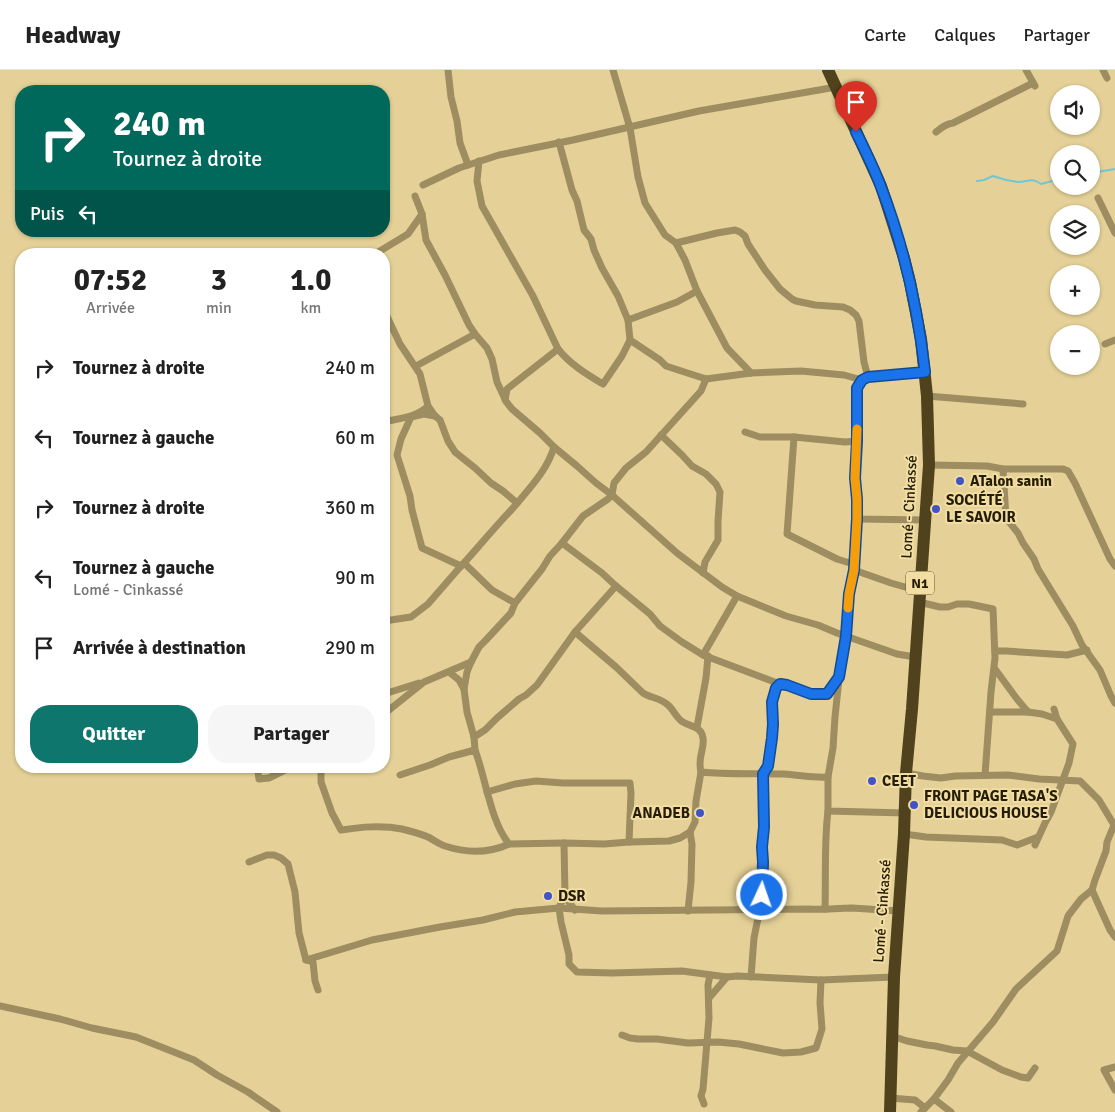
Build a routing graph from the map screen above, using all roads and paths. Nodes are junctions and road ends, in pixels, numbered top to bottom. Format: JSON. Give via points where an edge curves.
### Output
{"nodes":[{"id":1,"x":448,"y":70,"type":"edge"},
{"id":2,"x":613,"y":70,"type":"edge"},
{"id":3,"x":828,"y":70,"type":"edge"},
{"id":4,"x":1026,"y":70,"type":"edge"},
{"id":5,"x":1103,"y":70,"type":"edge"},
{"id":6,"x":1107,"y":78,"type":"dead end"},
{"id":7,"x":836,"y":87,"type":"junction"},
{"id":8,"x":630,"y":128,"type":"junction"},
{"id":9,"x":936,"y":132,"type":"dead end"},
{"id":10,"x":559,"y":142,"type":"junction"},
{"id":11,"x":479,"y":161,"type":"junction"},
{"id":12,"x":468,"y":165,"type":"junction"},
{"id":13,"x":423,"y":185,"type":"dead end"},
{"id":14,"x":415,"y":196,"type":"dead end"},
{"id":15,"x":1098,"y":198,"type":"dead end"},
{"id":16,"x":422,"y":214,"type":"junction"},
{"id":17,"x":1115,"y":233,"type":"edge"},
{"id":18,"x":676,"y":243,"type":"junction"},
{"id":19,"x":385,"y":248,"type":"edge"},
{"id":20,"x":698,"y":292,"type":"junction"},
{"id":21,"x":628,"y":320,"type":"junction"},
{"id":22,"x":390,"y":323,"type":"edge"},
{"id":23,"x":475,"y":334,"type":"junction"},
{"id":24,"x":630,"y":340,"type":"junction"},
{"id":25,"x":1115,"y":340,"type":"edge"},
{"id":26,"x":1105,"y":344,"type":"dead end"},
{"id":27,"x":558,"y":349,"type":"junction"},
{"id":28,"x":416,"y":366,"type":"junction"},
{"id":29,"x":925,"y":372,"type":"junction"},
{"id":30,"x":751,"y":373,"type":"junction"},
{"id":31,"x":865,"y":378,"type":"junction"},
{"id":32,"x":706,"y":379,"type":"junction"},
{"id":33,"x":927,"y":396,"type":"junction"},
{"id":34,"x":505,"y":400,"type":"junction"},
{"id":35,"x":1023,"y":404,"type":"dead end"},
{"id":36,"x":428,"y":406,"type":"junction"},
{"id":37,"x":435,"y":416,"type":"junction"},
{"id":38,"x":410,"y":417,"type":"junction"},
{"id":39,"x":390,"y":421,"type":"edge"},
{"id":40,"x":746,"y":432,"type":"dead end"},
{"id":41,"x":661,"y":435,"type":"junction"},
{"id":42,"x":794,"y":437,"type":"junction"},
{"id":43,"x":857,"y":441,"type":"junction"},
{"id":44,"x":554,"y":448,"type":"junction"},
{"id":45,"x":929,"y":465,"type":"junction"},
{"id":46,"x":1003,"y":469,"type":"junction"},
{"id":47,"x":612,"y":495,"type":"junction"},
{"id":48,"x":517,"y":503,"type":"junction"},
{"id":49,"x":857,"y":519,"type":"junction"},
{"id":50,"x":925,"y":520,"type":"junction"},
{"id":51,"x":562,"y":543,"type":"junction"},
{"id":52,"x":462,"y":564,"type":"junction"},
{"id":53,"x":1115,"y":566,"type":"edge"},
{"id":54,"x":854,"y":567,"type":"junction"},
{"id":55,"x":703,"y":573,"type":"junction"},
{"id":56,"x":616,"y":586,"type":"junction"},
{"id":57,"x":736,"y":596,"type":"junction"},
{"id":58,"x":919,"y":597,"type":"junction"},
{"id":59,"x":515,"y":603,"type":"junction"},
{"id":60,"x":390,"y":620,"type":"edge"},
{"id":61,"x":575,"y":632,"type":"junction"},
{"id":62,"x":846,"y":636,"type":"junction"},
{"id":63,"x":1087,"y":650,"type":"junction"},
{"id":64,"x":995,"y":651,"type":"junction"},
{"id":65,"x":705,"y":655,"type":"junction"},
{"id":66,"x":915,"y":657,"type":"junction"},
{"id":67,"x":470,"y":662,"type":"junction"},
{"id":68,"x":995,"y":669,"type":"junction"},
{"id":69,"x":449,"y":672,"type":"junction"},
{"id":70,"x":839,"y":677,"type":"junction"},
{"id":71,"x":424,"y":682,"type":"junction"},
{"id":72,"x":780,"y":684,"type":"junction"},
{"id":73,"x":464,"y":689,"type":"junction"},
{"id":74,"x":390,"y":692,"type":"edge"},
{"id":75,"x":1115,"y":703,"type":"edge"},
{"id":76,"x":1054,"y":708,"type":"dead end"},
{"id":77,"x":390,"y":709,"type":"edge"},
{"id":78,"x":990,"y":712,"type":"junction"},
{"id":79,"x":1028,"y":712,"type":"junction"},
{"id":80,"x":1057,"y":719,"type":"junction"},
{"id":81,"x":697,"y":727,"type":"junction"},
{"id":82,"x":474,"y":737,"type":"junction"},
{"id":83,"x":475,"y":750,"type":"junction"},
{"id":84,"x":701,"y":772,"type":"junction"},
{"id":85,"x":258,"y":773,"type":"edge"},
{"id":86,"x":279,"y":773,"type":"edge"},
{"id":87,"x":321,"y":773,"type":"edge"},
{"id":88,"x":906,"y":773,"type":"junction"},
{"id":89,"x":763,"y":774,"type":"junction"},
{"id":90,"x":985,"y":774,"type":"junction"},
{"id":91,"x":400,"y":775,"type":"dead end"},
{"id":92,"x":828,"y":777,"type":"junction"},
{"id":93,"x":1062,"y":780,"type":"junction"},
{"id":94,"x":487,"y":792,"type":"junction"},
{"id":95,"x":828,"y":810,"type":"junction"},
{"id":96,"x":905,"y":813,"type":"junction"},
{"id":97,"x":1115,"y":824,"type":"edge"},
{"id":98,"x":690,"y":832,"type":"junction"},
{"id":99,"x":904,"y":834,"type":"junction"},
{"id":100,"x":629,"y":842,"type":"junction"},
{"id":101,"x":564,"y":843,"type":"junction"},
{"id":102,"x":509,"y":844,"type":"junction"},
{"id":103,"x":249,"y":862,"type":"dead end"},
{"id":104,"x":1092,"y":890,"type":"junction"},
{"id":105,"x":565,"y":894,"type":"junction"},
{"id":106,"x":559,"y":908,"type":"junction"},
{"id":107,"x":825,"y":908,"type":"junction"},
{"id":108,"x":761,"y":909,"type":"junction"},
{"id":109,"x":574,"y":910,"type":"junction"},
{"id":110,"x":688,"y":911,"type":"junction"},
{"id":111,"x":898,"y":911,"type":"junction"},
{"id":112,"x":1115,"y":937,"type":"edge"},
{"id":113,"x":306,"y":960,"type":"junction"},
{"id":114,"x":710,"y":975,"type":"junction"},
{"id":115,"x":727,"y":977,"type":"junction"},
{"id":116,"x":752,"y":977,"type":"junction"},
{"id":117,"x":894,"y":977,"type":"junction"},
{"id":118,"x":821,"y":980,"type":"junction"},
{"id":119,"x":318,"y":990,"type":"dead end"},
{"id":120,"x":709,"y":998,"type":"junction"},
{"id":121,"x":0,"y":1006,"type":"edge"},
{"id":122,"x":622,"y":1035,"type":"dead end"},
{"id":123,"x":892,"y":1036,"type":"junction"},
{"id":124,"x":707,"y":1042,"type":"junction"},
{"id":125,"x":967,"y":1051,"type":"junction"},
{"id":126,"x":1115,"y":1067,"type":"edge"},
{"id":127,"x":1035,"y":1068,"type":"dead end"},
{"id":128,"x":1115,"y":1090,"type":"edge"},
{"id":129,"x":890,"y":1098,"type":"junction"},
{"id":130,"x":934,"y":1099,"type":"junction"},
{"id":131,"x":704,"y":1104,"type":"dead end"},
{"id":132,"x":923,"y":1110,"type":"edge"},
{"id":133,"x":277,"y":1112,"type":"edge"},
{"id":134,"x":890,"y":1112,"type":"edge"},
{"id":135,"x":951,"y":1112,"type":"edge"}],
"edges":[{"from":1,"to":12,"type":"street","via":[[460,143]]},
{"from":2,"to":8,"type":"street"},
{"from":3,"to":7,"type":"highway","name":"Lomé - Cinkassé","number":"N1"},
{"from":4,"to":9,"type":"street","via":[[1034,85]]},
{"from":5,"to":6,"type":"street"},
{"from":7,"to":8,"type":"street","via":[[699,111]]},
{"from":7,"to":29,"type":"highway","name":"Lomé - Cinkassé","number":"N1","via":[[881,186],[904,258],[922,339]]},
{"from":8,"to":10,"type":"street"},
{"from":8,"to":18,"type":"street","via":[[645,203],[665,235]]},
{"from":10,"to":11,"type":"street"},
{"from":10,"to":21,"type":"street","via":[[584,230]]},
{"from":11,"to":12,"type":"street"},
{"from":11,"to":27,"type":"street","via":[[477,180],[482,206],[533,296]]},
{"from":12,"to":13,"type":"street"},
{"from":14,"to":16,"type":"street"},
{"from":15,"to":17,"type":"street"},
{"from":16,"to":19,"type":"street","via":[[408,234]]},
{"from":16,"to":23,"type":"street","via":[[426,240]]},
{"from":18,"to":20,"type":"street"},
{"from":18,"to":31,"type":"street","via":[[735,230],[745,236],[765,270],[792,299],[850,310],[859,321]]},
{"from":20,"to":21,"type":"street"},
{"from":20,"to":30,"type":"street","via":[[727,348]]},
{"from":21,"to":24,"type":"street"},
{"from":22,"to":28,"type":"street"},
{"from":23,"to":28,"type":"street"},
{"from":23,"to":34,"type":"street","via":[[492,359]]},
{"from":24,"to":27,"type":"street","via":[[603,384],[579,369]]},
{"from":24,"to":32,"type":"street","via":[[666,366]]},
{"from":25,"to":26,"type":"street"},
{"from":27,"to":34,"type":"street","via":[[507,389]]},
{"from":28,"to":36,"type":"street"},
{"from":29,"to":31,"type":"street"},
{"from":29,"to":33,"type":"highway","name":"Lomé - Cinkassé","number":"N1"},
{"from":30,"to":31,"type":"street","via":[[808,371]]},
{"from":30,"to":32,"type":"street"},
{"from":31,"to":43,"type":"street","via":[[857,388]]},
{"from":32,"to":41,"type":"street","via":[[701,391]]},
{"from":33,"to":35,"type":"street"},
{"from":33,"to":45,"type":"highway","name":"Lomé - Cinkassé","number":"N1"},
{"from":34,"to":44,"type":"street"},
{"from":36,"to":37,"type":"street"},
{"from":36,"to":38,"type":"street"},
{"from":37,"to":38,"type":"street"},
{"from":37,"to":48,"type":"street","via":[[455,452]]},
{"from":38,"to":39,"type":"street"},
{"from":38,"to":52,"type":"street","via":[[397,455],[422,548]]},
{"from":40,"to":42,"type":"street","via":[[760,437]]},
{"from":41,"to":47,"type":"street","via":[[626,468],[614,483]]},
{"from":41,"to":55,"type":"street","via":[[692,466],[706,474],[720,492],[718,540],[705,562]]},
{"from":42,"to":43,"type":"street"},
{"from":42,"to":54,"type":"street","via":[[787,534]]},
{"from":43,"to":49,"type":"street"},
{"from":44,"to":47,"type":"street"},
{"from":44,"to":48,"type":"street","via":[[542,472]]},
{"from":45,"to":46,"type":"street"},
{"from":45,"to":50,"type":"highway","name":"Lomé - Cinkassé","number":"N1"},
{"from":46,"to":53,"type":"street","via":[[1068,471]]},
{"from":46,"to":63,"type":"street","via":[[1006,518],[1014,526]]},
{"from":47,"to":51,"type":"street","via":[[584,516]]},
{"from":47,"to":55,"type":"street"},
{"from":48,"to":52,"type":"street"},
{"from":49,"to":50,"type":"street"},
{"from":49,"to":54,"type":"street"},
{"from":50,"to":58,"type":"highway","name":"Lomé - Cinkassé","number":"N1"},
{"from":51,"to":56,"type":"street"},
{"from":51,"to":59,"type":"street"},
{"from":52,"to":59,"type":"street","via":[[492,590]]},
{"from":52,"to":60,"type":"street","via":[[428,604],[411,617]]},
{"from":54,"to":58,"type":"street"},
{"from":54,"to":62,"type":"street"},
{"from":55,"to":57,"type":"street"},
{"from":56,"to":61,"type":"street"},
{"from":56,"to":65,"type":"street","via":[[660,626]]},
{"from":57,"to":62,"type":"street"},
{"from":57,"to":65,"type":"street"},
{"from":58,"to":64,"type":"street","via":[[940,607],[969,604],[993,609]]},
{"from":58,"to":66,"type":"highway","name":"Lomé - Cinkassé","number":"N1"},
{"from":59,"to":67,"type":"street","via":[[511,613],[479,647]]},
{"from":61,"to":81,"type":"street","via":[[643,693],[668,705],[681,722]]},
{"from":61,"to":82,"type":"street","via":[[536,685]]},
{"from":62,"to":66,"type":"street"},
{"from":62,"to":70,"type":"street"},
{"from":63,"to":64,"type":"street","via":[[1067,655]]},
{"from":63,"to":75,"type":"street"},
{"from":64,"to":68,"type":"street"},
{"from":65,"to":72,"type":"street"},
{"from":65,"to":81,"type":"street","via":[[706,678]]},
{"from":66,"to":88,"type":"highway","name":"Lomé - Cinkassé","number":"N1"},
{"from":67,"to":69,"type":"street"},
{"from":67,"to":73,"type":"street"},
{"from":68,"to":78,"type":"street"},
{"from":68,"to":79,"type":"street"},
{"from":69,"to":71,"type":"street"},
{"from":69,"to":73,"type":"street"},
{"from":70,"to":72,"type":"street","via":[[827,694],[811,694]]},
{"from":70,"to":92,"type":"street"},
{"from":71,"to":74,"type":"street"},
{"from":71,"to":77,"type":"street"},
{"from":72,"to":89,"type":"street","via":[[772,702],[772,738],[768,766]]},
{"from":73,"to":82,"type":"street"},
{"from":76,"to":80,"type":"street"},
{"from":78,"to":79,"type":"street"},
{"from":78,"to":90,"type":"street"},
{"from":79,"to":80,"type":"street"},
{"from":80,"to":93,"type":"street","via":[[1073,744]]},
{"from":81,"to":84,"type":"street","via":[[704,740]]},
{"from":82,"to":83,"type":"street"},
{"from":83,"to":91,"type":"street"},
{"from":83,"to":94,"type":"street"},
{"from":84,"to":89,"type":"street"},
{"from":84,"to":98,"type":"street","via":[[695,822]]},
{"from":85,"to":86,"type":"street","via":[[259,779]]},
{"from":87,"to":102,"type":"street","via":[[321,782],[341,830],[380,826],[404,829],[445,846],[473,852]]},
{"from":88,"to":90,"type":"street","via":[[941,778]]},
{"from":88,"to":96,"type":"highway","name":"Lomé - Cinkassé","number":"N1"},
{"from":89,"to":92,"type":"street"},
{"from":89,"to":108,"type":"street"},
{"from":90,"to":93,"type":"street"},
{"from":92,"to":95,"type":"street"},
{"from":93,"to":97,"type":"street","via":[[1080,781],[1099,800]]},
{"from":93,"to":99,"type":"street","via":[[1037,841],[1017,845],[1002,840]]},
{"from":94,"to":100,"type":"street","via":[[536,781],[630,782]]},
{"from":94,"to":102,"type":"street"},
{"from":95,"to":96,"type":"street"},
{"from":95,"to":107,"type":"street"},
{"from":96,"to":99,"type":"highway","name":"Lomé - Cinkassé","number":"N1"},
{"from":97,"to":104,"type":"street"},
{"from":98,"to":100,"type":"street","via":[[668,841]]},
{"from":98,"to":110,"type":"street"},
{"from":99,"to":111,"type":"highway","name":"Lomé - Cinkassé","number":"N1"},
{"from":100,"to":101,"type":"street"},
{"from":101,"to":102,"type":"street"},
{"from":101,"to":105,"type":"street"},
{"from":103,"to":113,"type":"street","via":[[274,855],[288,864]]},
{"from":104,"to":112,"type":"street"},
{"from":104,"to":125,"type":"street","via":[[1068,916],[1057,951],[1016,989]]},
{"from":105,"to":106,"type":"street"},
{"from":105,"to":109,"type":"street"},
{"from":106,"to":109,"type":"street"},
{"from":106,"to":113,"type":"street","via":[[515,912],[396,935]]},
{"from":106,"to":114,"type":"street","via":[[569,964],[577,972],[682,971]]},
{"from":107,"to":108,"type":"street"},
{"from":107,"to":111,"type":"street"},
{"from":108,"to":110,"type":"street"},
{"from":108,"to":116,"type":"street","via":[[754,938]]},
{"from":109,"to":110,"type":"street"},
{"from":111,"to":117,"type":"highway","name":"Lomé - Cinkassé","number":"N1"},
{"from":113,"to":119,"type":"street","via":[[314,962]]},
{"from":114,"to":115,"type":"street"},
{"from":114,"to":120,"type":"street"},
{"from":115,"to":116,"type":"street"},
{"from":115,"to":120,"type":"street"},
{"from":116,"to":118,"type":"street"},
{"from":117,"to":118,"type":"street"},
{"from":117,"to":123,"type":"highway","name":"Lomé - Cinkassé","number":"N1"},
{"from":118,"to":124,"type":"street","via":[[822,1029],[816,1048],[782,1053],[739,1044]]},
{"from":120,"to":124,"type":"street"},
{"from":121,"to":133,"type":"street","via":[[136,1037],[194,1060]]},
{"from":122,"to":124,"type":"street","via":[[638,1040]]},
{"from":123,"to":125,"type":"street","via":[[927,1046]]},
{"from":123,"to":129,"type":"highway","name":"Lomé - Cinkassé","number":"N1"},
{"from":124,"to":131,"type":"street","via":[[700,1096]]},
{"from":125,"to":127,"type":"street","via":[[1021,1077],[1028,1078]]},
{"from":125,"to":130,"type":"street"},
{"from":126,"to":128,"type":"street","via":[[1104,1070]]},
{"from":129,"to":132,"type":"street","via":[[915,1100]]},
{"from":129,"to":134,"type":"highway","name":"Lomé - Cinkassé","number":"N1"},
{"from":130,"to":132,"type":"street"},
{"from":130,"to":135,"type":"street"}]}
